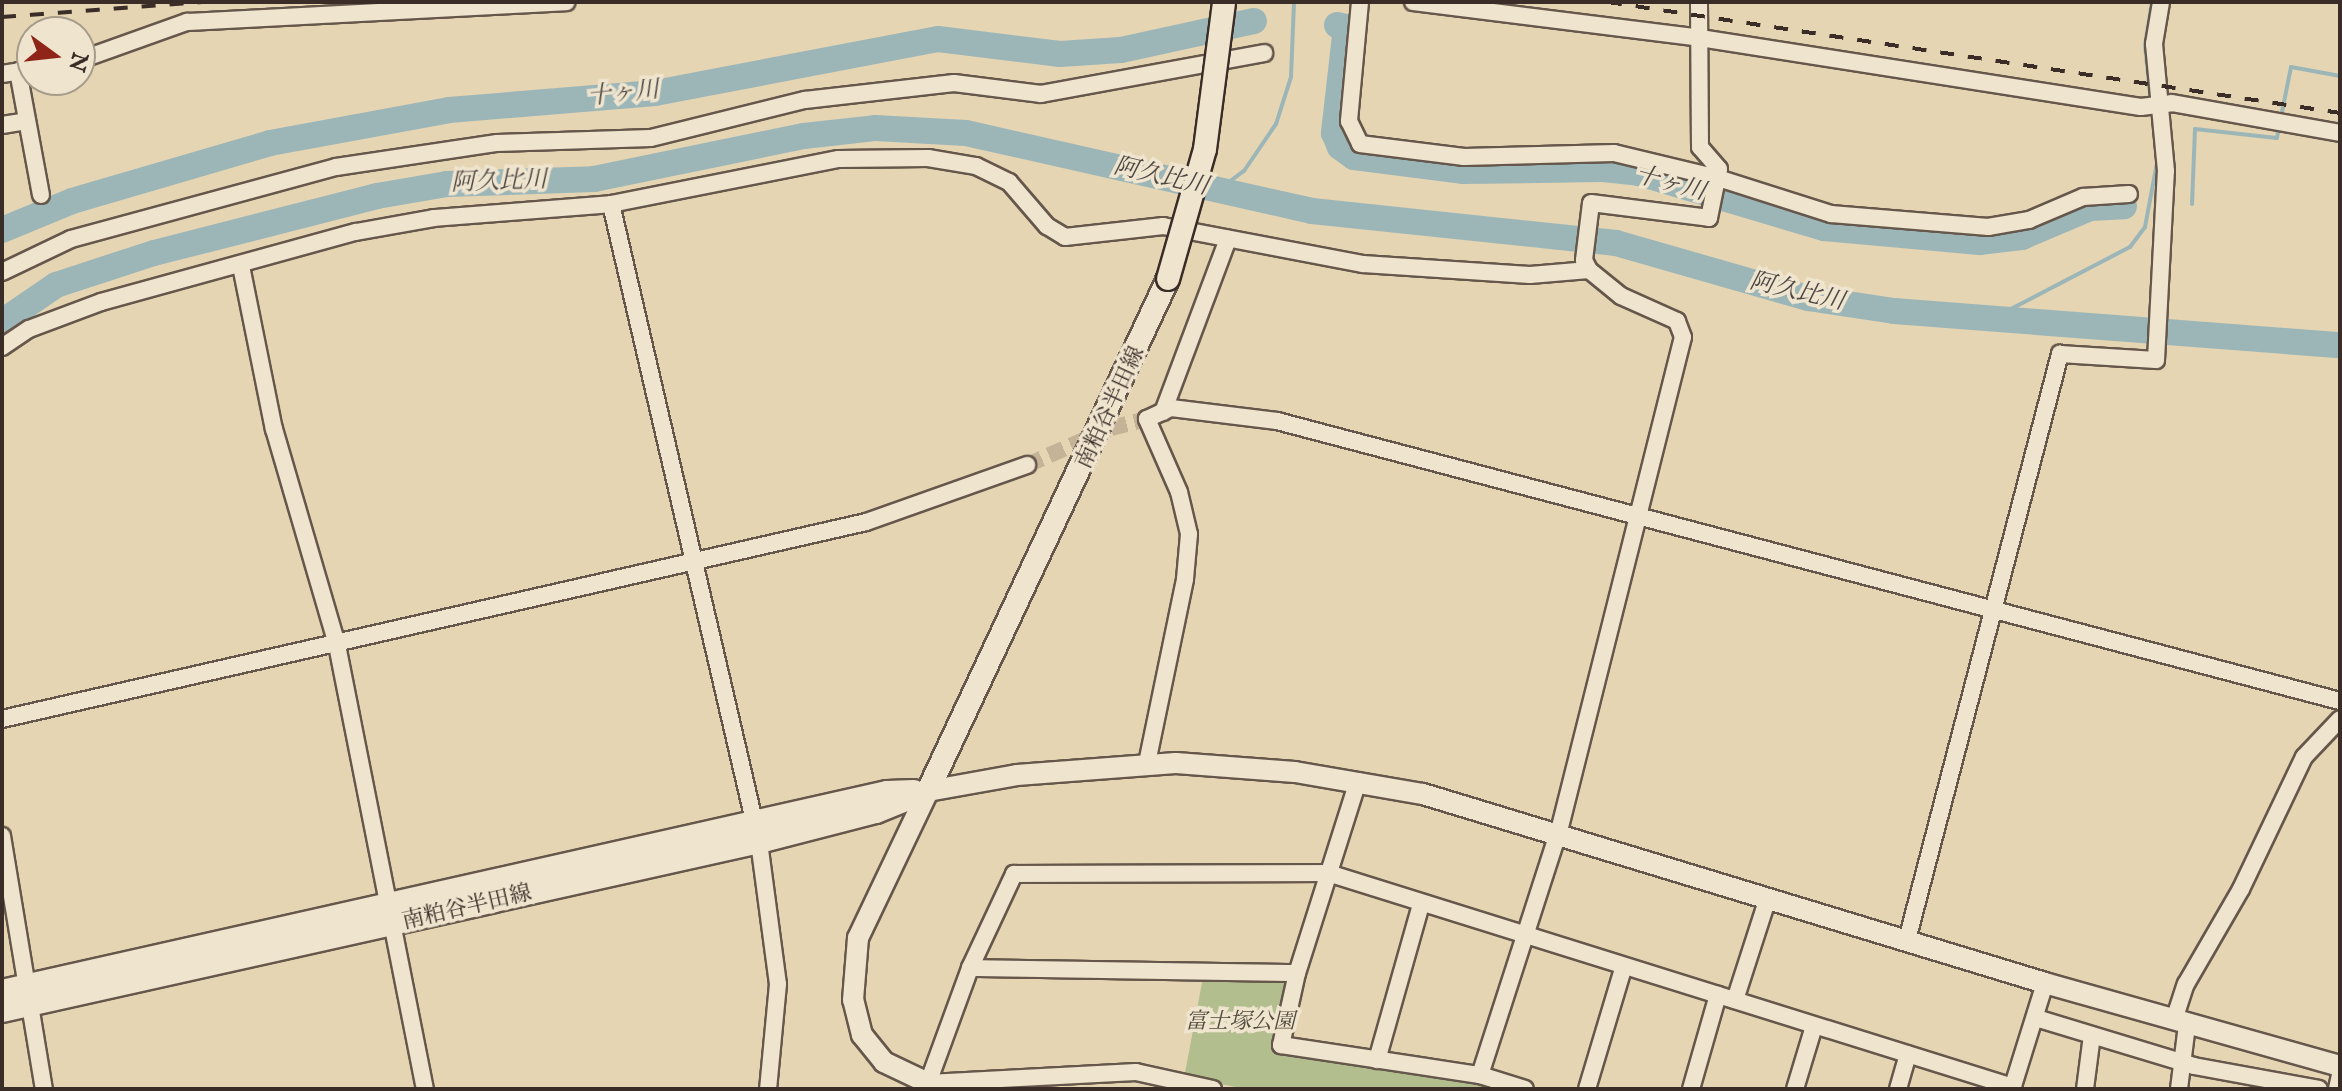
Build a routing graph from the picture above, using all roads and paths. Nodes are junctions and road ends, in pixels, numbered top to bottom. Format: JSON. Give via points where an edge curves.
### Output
{"nodes":[{"id":1,"x":566,"y":2,"type":"edge"},
{"id":2,"x":1224,"y":2,"type":"edge"},
{"id":3,"x":1360,"y":2,"type":"edge"},
{"id":4,"x":1413,"y":2,"type":"edge"},
{"id":5,"x":1699,"y":2,"type":"edge"},
{"id":6,"x":2161,"y":2,"type":"edge"},
{"id":7,"x":1700,"y":38,"type":"junction"},
{"id":8,"x":1264,"y":53,"type":"dead end"},
{"id":9,"x":96,"y":54,"type":"edge"},
{"id":10,"x":22,"y":96,"type":"edge"},
{"id":11,"x":2161,"y":106,"type":"junction"},
{"id":12,"x":27,"y":121,"type":"junction"},
{"id":13,"x":2,"y":125,"type":"edge"},
{"id":14,"x":2340,"y":133,"type":"edge"},
{"id":15,"x":1718,"y":182,"type":"junction"},
{"id":16,"x":2129,"y":194,"type":"dead end"},
{"id":17,"x":41,"y":195,"type":"dead end"},
{"id":18,"x":611,"y":204,"type":"junction"},
{"id":19,"x":1228,"y":239,"type":"junction"},
{"id":20,"x":1587,"y":265,"type":"junction"},
{"id":21,"x":241,"y":266,"type":"junction"},
{"id":22,"x":2,"y":272,"type":"edge"},
{"id":23,"x":2,"y":347,"type":"edge"},
{"id":24,"x":1163,"y":412,"type":"junction"},
{"id":25,"x":1027,"y":465,"type":"tunnel mouth"},
{"id":26,"x":1635,"y":518,"type":"junction"},
{"id":27,"x":693,"y":562,"type":"junction"},
{"id":28,"x":1994,"y":610,"type":"junction"},
{"id":29,"x":337,"y":645,"type":"junction"},
{"id":30,"x":2340,"y":701,"type":"edge"},
{"id":31,"x":2,"y":719,"type":"edge"},
{"id":32,"x":2340,"y":719,"type":"edge"},
{"id":33,"x":1147,"y":763,"type":"junction"},
{"id":34,"x":1358,"y":781,"type":"junction"},
{"id":35,"x":928,"y":791,"type":"junction"},
{"id":36,"x":1559,"y":831,"type":"junction"},
{"id":37,"x":757,"y":833,"type":"junction"},
{"id":38,"x":2,"y":836,"type":"edge"},
{"id":39,"x":1328,"y":873,"type":"junction"},
{"id":40,"x":1768,"y":898,"type":"junction"},
{"id":41,"x":1421,"y":905,"type":"junction"},
{"id":42,"x":388,"y":916,"type":"junction"},
{"id":43,"x":1523,"y":936,"type":"junction"},
{"id":44,"x":1907,"y":940,"type":"junction"},
{"id":45,"x":1624,"y":966,"type":"junction"},
{"id":46,"x":970,"y":968,"type":"junction"},
{"id":47,"x":1297,"y":973,"type":"junction"},
{"id":48,"x":2045,"y":983,"type":"junction"},
{"id":49,"x":2,"y":991,"type":"edge"},
{"id":50,"x":1718,"y":995,"type":"junction"},
{"id":51,"x":31,"y":996,"type":"junction"},
{"id":52,"x":1735,"y":1000,"type":"junction"},
{"id":53,"x":2,"y":1011,"type":"edge"},
{"id":54,"x":2036,"y":1018,"type":"junction"},
{"id":55,"x":2181,"y":1023,"type":"junction"},
{"id":56,"x":1814,"y":1026,"type":"junction"},
{"id":57,"x":2092,"y":1035,"type":"junction"},
{"id":58,"x":1908,"y":1054,"type":"junction"},
{"id":59,"x":1377,"y":1060,"type":"junction"},
{"id":60,"x":2181,"y":1061,"type":"junction"},
{"id":61,"x":2340,"y":1066,"type":"edge"},
{"id":62,"x":1480,"y":1075,"type":"junction"},
{"id":63,"x":2340,"y":1075,"type":"edge"},
{"id":64,"x":1084,"y":1084,"type":"edge"},
{"id":65,"x":1165,"y":1084,"type":"edge"},
{"id":66,"x":1002,"y":1085,"type":"edge"},
{"id":67,"x":927,"y":1086,"type":"edge"},
{"id":68,"x":2268,"y":1086,"type":"edge"},
{"id":69,"x":2013,"y":1088,"type":"edge"},
{"id":70,"x":44,"y":1089,"type":"edge"},
{"id":71,"x":425,"y":1089,"type":"edge"},
{"id":72,"x":768,"y":1089,"type":"edge"},
{"id":73,"x":1213,"y":1089,"type":"edge"},
{"id":74,"x":1525,"y":1089,"type":"edge"},
{"id":75,"x":1587,"y":1089,"type":"edge"},
{"id":76,"x":1691,"y":1089,"type":"edge"},
{"id":77,"x":1795,"y":1089,"type":"edge"},
{"id":78,"x":1898,"y":1089,"type":"edge"},
{"id":79,"x":2085,"y":1089,"type":"edge"},
{"id":80,"x":2179,"y":1089,"type":"edge"},
{"id":81,"x":2319,"y":1089,"type":"edge"},
{"id":82,"x":2337,"y":1089,"type":"edge"}],
"edges":[{"from":1,"to":9,"type":"street","via":[[187,22]]},
{"from":2,"to":35,"type":"main road","name":"南粕谷半田線","bridge":true,"via":[[1205,149],[1168,279]]},
{"from":3,"to":15,"type":"street","via":[[1349,121],[1360,144],[1464,157],[1614,153]]},
{"from":4,"to":7,"type":"street"},
{"from":5,"to":7,"type":"street"},
{"from":6,"to":11,"type":"street","via":[[2154,44]]},
{"from":7,"to":11,"type":"street"},
{"from":7,"to":15,"type":"street","via":[[1700,147],[1716,161]]},
{"from":8,"to":22,"type":"street","via":[[1041,94],[954,83],[805,100],[651,138],[497,143],[336,167],[71,239]]},
{"from":10,"to":12,"type":"street"},
{"from":11,"to":14,"type":"street","via":[[2172,103]]},
{"from":11,"to":28,"type":"street","via":[[2166,171],[2156,360],[2060,354]]},
{"from":12,"to":13,"type":"street"},
{"from":12,"to":17,"type":"street"},
{"from":15,"to":16,"type":"street","via":[[1831,214],[1988,227],[2029,220],[2083,197]]},
{"from":15,"to":20,"type":"street","via":[[1709,218],[1591,203]]},
{"from":18,"to":19,"type":"street","via":[[839,159],[928,158],[976,166],[1009,182],[1047,226],[1065,237],[1163,226]]},
{"from":18,"to":21,"type":"street","via":[[434,218],[356,232]]},
{"from":18,"to":27,"type":"street"},
{"from":19,"to":20,"type":"street","via":[[1363,264],[1530,275]]},
{"from":19,"to":24,"type":"street"},
{"from":20,"to":26,"type":"street","via":[[1621,296],[1677,321],[1683,337]]},
{"from":21,"to":23,"type":"street","via":[[101,302],[29,329]]},
{"from":21,"to":29,"type":"street","via":[[274,429]]},
{"from":24,"to":26,"type":"street","via":[[1189,408],[1277,421]]},
{"from":24,"to":33,"type":"street","via":[[1147,419],[1179,492],[1189,534],[1185,579]]},
{"from":25,"to":27,"type":"street","via":[[866,522]]},
{"from":26,"to":28,"type":"street"},
{"from":26,"to":36,"type":"street"},
{"from":27,"to":29,"type":"street"},
{"from":27,"to":37,"type":"street"},
{"from":28,"to":30,"type":"street"},
{"from":28,"to":44,"type":"street"},
{"from":29,"to":31,"type":"street"},
{"from":29,"to":42,"type":"street"},
{"from":32,"to":55,"type":"street","via":[[2304,757],[2241,889],[2186,984]]},
{"from":33,"to":34,"type":"street","via":[[1267,769]]},
{"from":33,"to":35,"type":"street","via":[[1017,775]]},
{"from":34,"to":36,"type":"street"},
{"from":34,"to":39,"type":"street"},
{"from":35,"to":37,"type":"main road","name":"南粕谷半田線","via":[[887,792]]},
{"from":35,"to":67,"type":"street","via":[[858,938],[853,986],[862,1035],[884,1062]]},
{"from":36,"to":40,"type":"street"},
{"from":36,"to":43,"type":"street"},
{"from":37,"to":42,"type":"main road","name":"南粕谷半田線"},
{"from":37,"to":72,"type":"street","via":[[778,984]]},
{"from":38,"to":51,"type":"street"},
{"from":39,"to":41,"type":"street"},
{"from":39,"to":46,"type":"street","via":[[1014,874]]},
{"from":39,"to":47,"type":"street"},
{"from":40,"to":44,"type":"street"},
{"from":40,"to":52,"type":"street"},
{"from":41,"to":43,"type":"street"},
{"from":41,"to":59,"type":"street"},
{"from":42,"to":51,"type":"main road","name":"南粕谷半田線"},
{"from":42,"to":71,"type":"street"},
{"from":43,"to":45,"type":"street"},
{"from":43,"to":62,"type":"street"},
{"from":44,"to":48,"type":"street"},
{"from":45,"to":50,"type":"street"},
{"from":45,"to":75,"type":"street"},
{"from":46,"to":47,"type":"street"},
{"from":46,"to":67,"type":"street"},
{"from":47,"to":59,"type":"street","via":[[1281,1045]]},
{"from":48,"to":54,"type":"street"},
{"from":48,"to":55,"type":"street"},
{"from":49,"to":51,"type":"main road","name":"南粕谷半田線"},
{"from":50,"to":52,"type":"street"},
{"from":50,"to":76,"type":"street"},
{"from":51,"to":53,"type":"main road","name":"南粕谷半田線"},
{"from":51,"to":70,"type":"street"},
{"from":52,"to":56,"type":"street"},
{"from":54,"to":57,"type":"street"},
{"from":54,"to":69,"type":"street"},
{"from":55,"to":60,"type":"street"},
{"from":55,"to":61,"type":"street"},
{"from":56,"to":58,"type":"street"},
{"from":56,"to":77,"type":"street"},
{"from":57,"to":60,"type":"street"},
{"from":57,"to":79,"type":"street"},
{"from":58,"to":69,"type":"street"},
{"from":58,"to":78,"type":"street"},
{"from":59,"to":62,"type":"street"},
{"from":60,"to":68,"type":"street"},
{"from":60,"to":80,"type":"street"},
{"from":62,"to":74,"type":"street"},
{"from":63,"to":82,"type":"street"},
{"from":64,"to":65,"type":"street","via":[[1136,1072]]},
{"from":64,"to":66,"type":"street"},
{"from":65,"to":73,"type":"street"},
{"from":66,"to":67,"type":"street"},
{"from":68,"to":81,"type":"street"}]}
